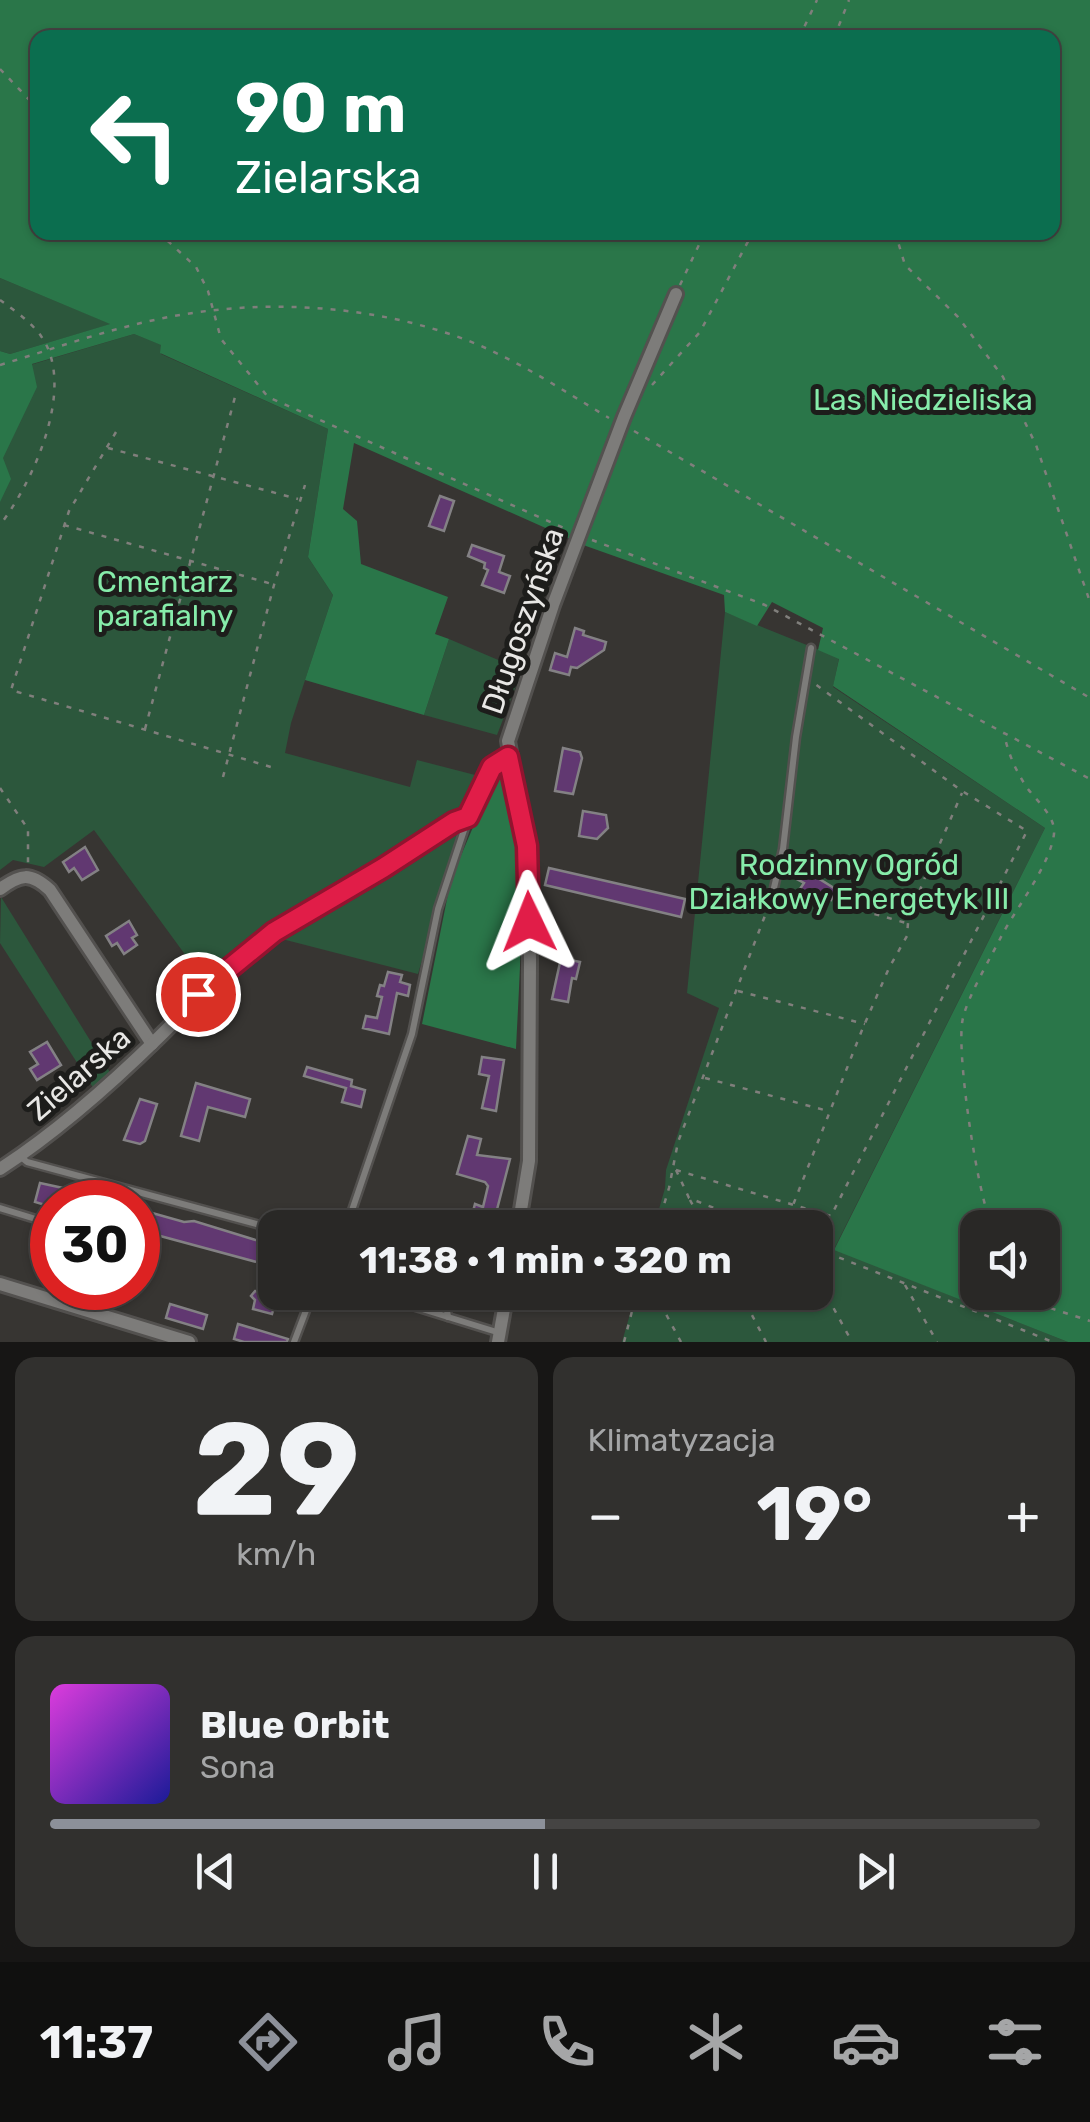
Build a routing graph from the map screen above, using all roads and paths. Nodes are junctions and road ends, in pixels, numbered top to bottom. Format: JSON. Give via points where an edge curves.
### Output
{"nodes":[{"id":1,"x":817,"y":0,"type":"edge"},
{"id":2,"x":849,"y":0,"type":"edge"},
{"id":3,"x":803,"y":30,"type":"edge"},
{"id":4,"x":837,"y":30,"type":"edge"},
{"id":5,"x":0,"y":69,"type":"edge"},
{"id":6,"x":30,"y":101,"type":"edge"},
{"id":7,"x":167,"y":240,"type":"edge"},
{"id":8,"x":701,"y":240,"type":"edge"},
{"id":9,"x":749,"y":240,"type":"edge"},
{"id":10,"x":897,"y":240,"type":"edge"},
{"id":11,"x":676,"y":294,"type":"joint"},
{"id":12,"x":0,"y":300,"type":"edge"},
{"id":13,"x":214,"y":310,"type":"junction"},
{"id":14,"x":48,"y":350,"type":"junction"},
{"id":15,"x":0,"y":365,"type":"edge"},
{"id":16,"x":643,"y":395,"type":"dead end"},
{"id":17,"x":234,"y":397,"type":"dead end"},
{"id":18,"x":621,"y":424,"type":"junction"},
{"id":19,"x":116,"y":432,"type":"dead end"},
{"id":20,"x":106,"y":448,"type":"junction"},
{"id":21,"x":213,"y":476,"type":"junction"},
{"id":22,"x":305,"y":485,"type":"dead end"},
{"id":23,"x":300,"y":500,"type":"junction"},
{"id":24,"x":0,"y":524,"type":"edge"},
{"id":25,"x":64,"y":525,"type":"junction"},
{"id":26,"x":580,"y":536,"type":"junction"},
{"id":27,"x":189,"y":560,"type":"junction"},
{"id":28,"x":274,"y":585,"type":"junction"},
{"id":29,"x":1090,"y":602,"type":"edge"},
{"id":30,"x":812,"y":648,"type":"dead end"},
{"id":31,"x":806,"y":677,"type":"junction"},
{"id":32,"x":1089,"y":696,"type":"edge"},
{"id":33,"x":144,"y":730,"type":"junction"},
{"id":34,"x":1004,"y":732,"type":"junction"},
{"id":35,"x":229,"y":755,"type":"junction"},
{"id":36,"x":508,"y":757,"type":"junction"},
{"id":37,"x":271,"y":767,"type":"dead end"},
{"id":38,"x":223,"y":777,"type":"dead end"},
{"id":39,"x":1090,"y":779,"type":"edge"},
{"id":40,"x":0,"y":788,"type":"edge"},
{"id":41,"x":962,"y":791,"type":"junction"},
{"id":42,"x":468,"y":817,"type":"junction"},
{"id":43,"x":24,"y":876,"type":"junction"},
{"id":44,"x":0,"y":889,"type":"edge"},
{"id":45,"x":839,"y":899,"type":"dead end"},
{"id":46,"x":770,"y":904,"type":"joint"},
{"id":47,"x":908,"y":923,"type":"junction"},
{"id":48,"x":737,"y":990,"type":"junction"},
{"id":49,"x":865,"y":1024,"type":"junction"},
{"id":50,"x":152,"y":1044,"type":"junction"},
{"id":51,"x":703,"y":1077,"type":"junction"},
{"id":52,"x":830,"y":1111,"type":"junction"},
{"id":53,"x":20,"y":1156,"type":"junction"},
{"id":54,"x":675,"y":1167,"type":"junction"},
{"id":55,"x":0,"y":1169,"type":"edge"},
{"id":56,"x":678,"y":1176,"type":"junction"},
{"id":57,"x":669,"y":1188,"type":"junction"},
{"id":58,"x":689,"y":1198,"type":"junction"},
{"id":59,"x":792,"y":1204,"type":"junction"},
{"id":60,"x":0,"y":1208,"type":"edge"},
{"id":61,"x":352,"y":1210,"type":"edge"},
{"id":62,"x":521,"y":1210,"type":"edge"},
{"id":63,"x":662,"y":1210,"type":"edge"},
{"id":64,"x":695,"y":1210,"type":"edge"},
{"id":65,"x":719,"y":1210,"type":"edge"},
{"id":66,"x":790,"y":1210,"type":"edge"},
{"id":67,"x":987,"y":1210,"type":"edge"},
{"id":68,"x":30,"y":1217,"type":"edge"},
{"id":69,"x":258,"y":1224,"type":"edge"},
{"id":70,"x":833,"y":1255,"type":"edge"},
{"id":71,"x":905,"y":1283,"type":"junction"},
{"id":72,"x":0,"y":1284,"type":"edge"},
{"id":73,"x":833,"y":1307,"type":"edge"},
{"id":74,"x":306,"y":1310,"type":"edge"},
{"id":75,"x":423,"y":1310,"type":"edge"},
{"id":76,"x":447,"y":1310,"type":"edge"},
{"id":77,"x":504,"y":1310,"type":"edge"},
{"id":78,"x":632,"y":1310,"type":"edge"},
{"id":79,"x":664,"y":1310,"type":"edge"},
{"id":80,"x":749,"y":1310,"type":"edge"},
{"id":81,"x":1058,"y":1310,"type":"edge"},
{"id":82,"x":448,"y":1318,"type":"junction"},
{"id":83,"x":1090,"y":1321,"type":"edge"},
{"id":84,"x":499,"y":1337,"type":"edge"},
{"id":85,"x":1046,"y":1341,"type":"edge"},
{"id":86,"x":189,"y":1342,"type":"edge"},
{"id":87,"x":294,"y":1342,"type":"edge"},
{"id":88,"x":624,"y":1342,"type":"edge"},
{"id":89,"x":681,"y":1342,"type":"edge"},
{"id":90,"x":766,"y":1342,"type":"edge"},
{"id":91,"x":852,"y":1342,"type":"edge"},
{"id":92,"x":936,"y":1342,"type":"edge"},
{"id":93,"x":1054,"y":1342,"type":"edge"}],
"edges":[{"from":1,"to":3,"type":"path"},
{"from":2,"to":4,"type":"path"},
{"from":5,"to":6,"type":"path"},
{"from":7,"to":13,"type":"path","via":[[196,266]]},
{"from":8,"to":11,"type":"path"},
{"from":9,"to":16,"type":"path","via":[[700,332]]},
{"from":10,"to":29,"type":"path","via":[[904,266],[958,318],[1004,377],[1036,444]]},
{"from":11,"to":18,"type":"street","name":"Długoszyńska"},
{"from":12,"to":14,"type":"path"},
{"from":13,"to":14,"type":"path"},
{"from":13,"to":18,"type":"path","via":[[301,308],[415,324],[519,364]]},
{"from":13,"to":26,"type":"path","via":[[221,339],[268,396]]},
{"from":14,"to":15,"type":"path"},
{"from":14,"to":24,"type":"path","via":[[53,414],[24,490]]},
{"from":17,"to":21,"type":"path"},
{"from":18,"to":26,"type":"street","name":"Długoszyńska"},
{"from":18,"to":32,"type":"path"},
{"from":19,"to":20,"type":"path"},
{"from":20,"to":21,"type":"path"},
{"from":20,"to":25,"type":"path"},
{"from":21,"to":23,"type":"path"},
{"from":21,"to":27,"type":"path"},
{"from":22,"to":23,"type":"path"},
{"from":23,"to":28,"type":"path"},
{"from":25,"to":27,"type":"path"},
{"from":25,"to":33,"type":"path","via":[[11,690]]},
{"from":26,"to":34,"type":"path","via":[[766,605]]},
{"from":26,"to":36,"type":"street","name":"Długoszyńska","via":[[520,698]]},
{"from":27,"to":28,"type":"path"},
{"from":27,"to":33,"type":"path"},
{"from":28,"to":35,"type":"path"},
{"from":30,"to":31,"type":"lane"},
{"from":31,"to":41,"type":"path"},
{"from":31,"to":46,"type":"lane"},
{"from":33,"to":35,"type":"path"},
{"from":34,"to":39,"type":"path"},
{"from":34,"to":67,"type":"path","via":[[1008,754],[1054,831],[962,1019],[967,1104]]},
{"from":35,"to":37,"type":"path"},
{"from":35,"to":38,"type":"path"},
{"from":36,"to":42,"type":"street","via":[[492,767]]},
{"from":36,"to":62,"type":"street","name":"Długoszyńska","via":[[527,846],[529,1160]]},
{"from":40,"to":43,"type":"path","via":[[28,829]]},
{"from":41,"to":47,"type":"path"},
{"from":41,"to":59,"type":"path","via":[[1028,830],[832,1216]]},
{"from":42,"to":50,"type":"street","name":"Zielarska","via":[[274,932],[198,994]]},
{"from":42,"to":61,"type":"lane","via":[[438,909],[412,1034]]},
{"from":43,"to":44,"type":"street"},
{"from":43,"to":50,"type":"street","via":[[50,890]]},
{"from":45,"to":47,"type":"path"},
{"from":46,"to":48,"type":"path"},
{"from":47,"to":49,"type":"path"},
{"from":48,"to":49,"type":"path"},
{"from":48,"to":51,"type":"path"},
{"from":49,"to":52,"type":"path"},
{"from":50,"to":53,"type":"street","name":"Zielarska"},
{"from":51,"to":52,"type":"path"},
{"from":51,"to":54,"type":"path"},
{"from":52,"to":59,"type":"path"},
{"from":53,"to":55,"type":"street","name":"Zielarska"},
{"from":53,"to":69,"type":"lane"},
{"from":54,"to":56,"type":"path"},
{"from":54,"to":57,"type":"path"},
{"from":54,"to":59,"type":"path"},
{"from":56,"to":57,"type":"path"},
{"from":56,"to":58,"type":"path"},
{"from":57,"to":63,"type":"path"},
{"from":58,"to":64,"type":"path"},
{"from":58,"to":65,"type":"path"},
{"from":59,"to":66,"type":"path"},
{"from":60,"to":68,"type":"lane"},
{"from":70,"to":71,"type":"path"},
{"from":71,"to":85,"type":"path"},
{"from":71,"to":92,"type":"path"},
{"from":72,"to":86,"type":"street"},
{"from":73,"to":91,"type":"path"},
{"from":74,"to":87,"type":"lane"},
{"from":75,"to":82,"type":"lane"},
{"from":76,"to":82,"type":"lane"},
{"from":77,"to":84,"type":"street"},
{"from":78,"to":88,"type":"path"},
{"from":79,"to":89,"type":"path"},
{"from":80,"to":90,"type":"path"},
{"from":81,"to":83,"type":"path"},
{"from":82,"to":84,"type":"lane"},
{"from":85,"to":93,"type":"path"}]}
